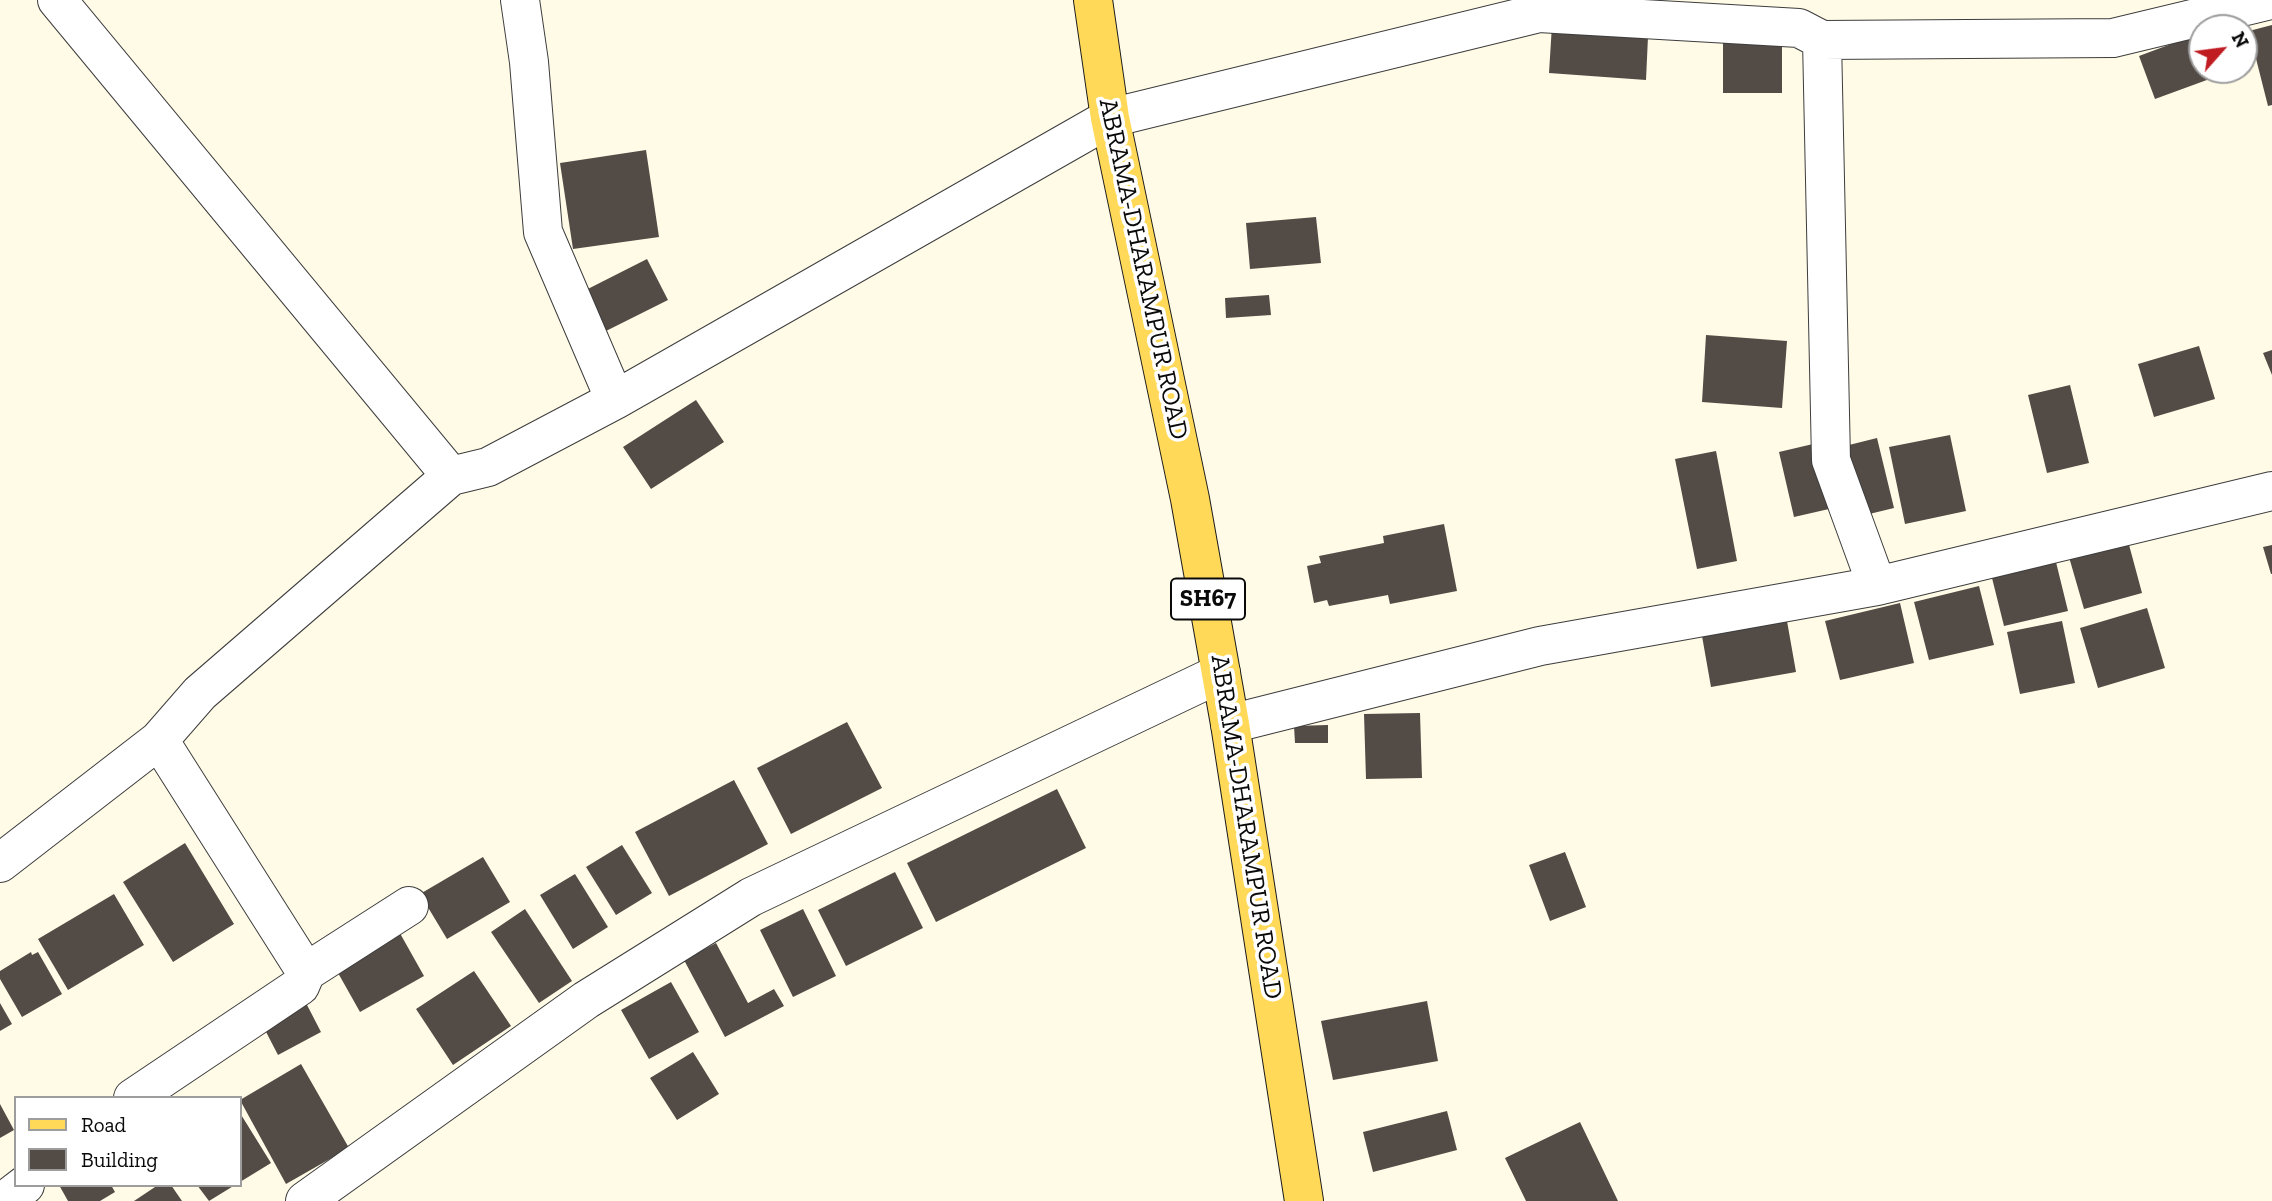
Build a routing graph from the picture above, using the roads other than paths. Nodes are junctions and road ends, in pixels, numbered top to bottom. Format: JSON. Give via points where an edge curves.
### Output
{"nodes":[{"id":1,"x":57,"y":0,"type":"edge"},
{"id":2,"x":520,"y":0,"type":"edge"},
{"id":3,"x":1093,"y":0,"type":"edge"},
{"id":4,"x":2271,"y":0,"type":"edge"},
{"id":5,"x":1540,"y":7,"type":"edge"},
{"id":6,"x":1822,"y":40,"type":"junction"},
{"id":7,"x":1110,"y":118,"type":"junction"},
{"id":8,"x":615,"y":400,"type":"junction"},
{"id":9,"x":452,"y":476,"type":"junction"},
{"id":10,"x":2272,"y":491,"type":"edge"},
{"id":11,"x":1878,"y":586,"type":"junction"},
{"id":12,"x":1221,"y":673,"type":"junction"},
{"id":13,"x":1230,"y":724,"type":"junction"},
{"id":14,"x":159,"y":740,"type":"junction"},
{"id":15,"x":0,"y":863,"type":"edge"},
{"id":16,"x":410,"y":906,"type":"dead end"},
{"id":17,"x":306,"y":972,"type":"junction"},
{"id":18,"x":136,"y":1096,"type":"edge"},
{"id":19,"x":22,"y":1187,"type":"edge"},
{"id":20,"x":4,"y":1201,"type":"edge"},
{"id":21,"x":305,"y":1201,"type":"edge"},
{"id":22,"x":1304,"y":1201,"type":"edge"}],
"edges":[{"from":1,"to":9,"type":"street"},
{"from":2,"to":8,"type":"street","via":[[543,232]]},
{"from":3,"to":7,"type":"main road","name":"ABRAMA-DHARAMPUR ROAD","number":"SH67"},
{"from":4,"to":6,"type":"street","via":[[2113,38]]},
{"from":5,"to":6,"type":"street","via":[[1799,28]]},
{"from":5,"to":7,"type":"street"},
{"from":6,"to":11,"type":"street","via":[[1831,460]]},
{"from":7,"to":8,"type":"street"},
{"from":7,"to":12,"type":"main road","name":"ABRAMA-DHARAMPUR ROAD","number":"SH67","via":[[1190,499]]},
{"from":8,"to":9,"type":"street","via":[[488,467]]},
{"from":9,"to":14,"type":"street","via":[[200,693]]},
{"from":10,"to":11,"type":"street"},
{"from":11,"to":13,"type":"street","via":[[1540,646]]},
{"from":12,"to":13,"type":"main road","name":"ABRAMA-DHARAMPUR ROAD","number":"SH67"},
{"from":12,"to":21,"type":"street","via":[[751,897],[586,1000]]},
{"from":13,"to":22,"type":"main road","name":"ABRAMA-DHARAMPUR ROAD","number":"SH67"},
{"from":14,"to":15,"type":"street"},
{"from":14,"to":17,"type":"street"},
{"from":16,"to":17,"type":"street"},
{"from":17,"to":18,"type":"street","via":[[300,986]]},
{"from":19,"to":20,"type":"street"}]}
